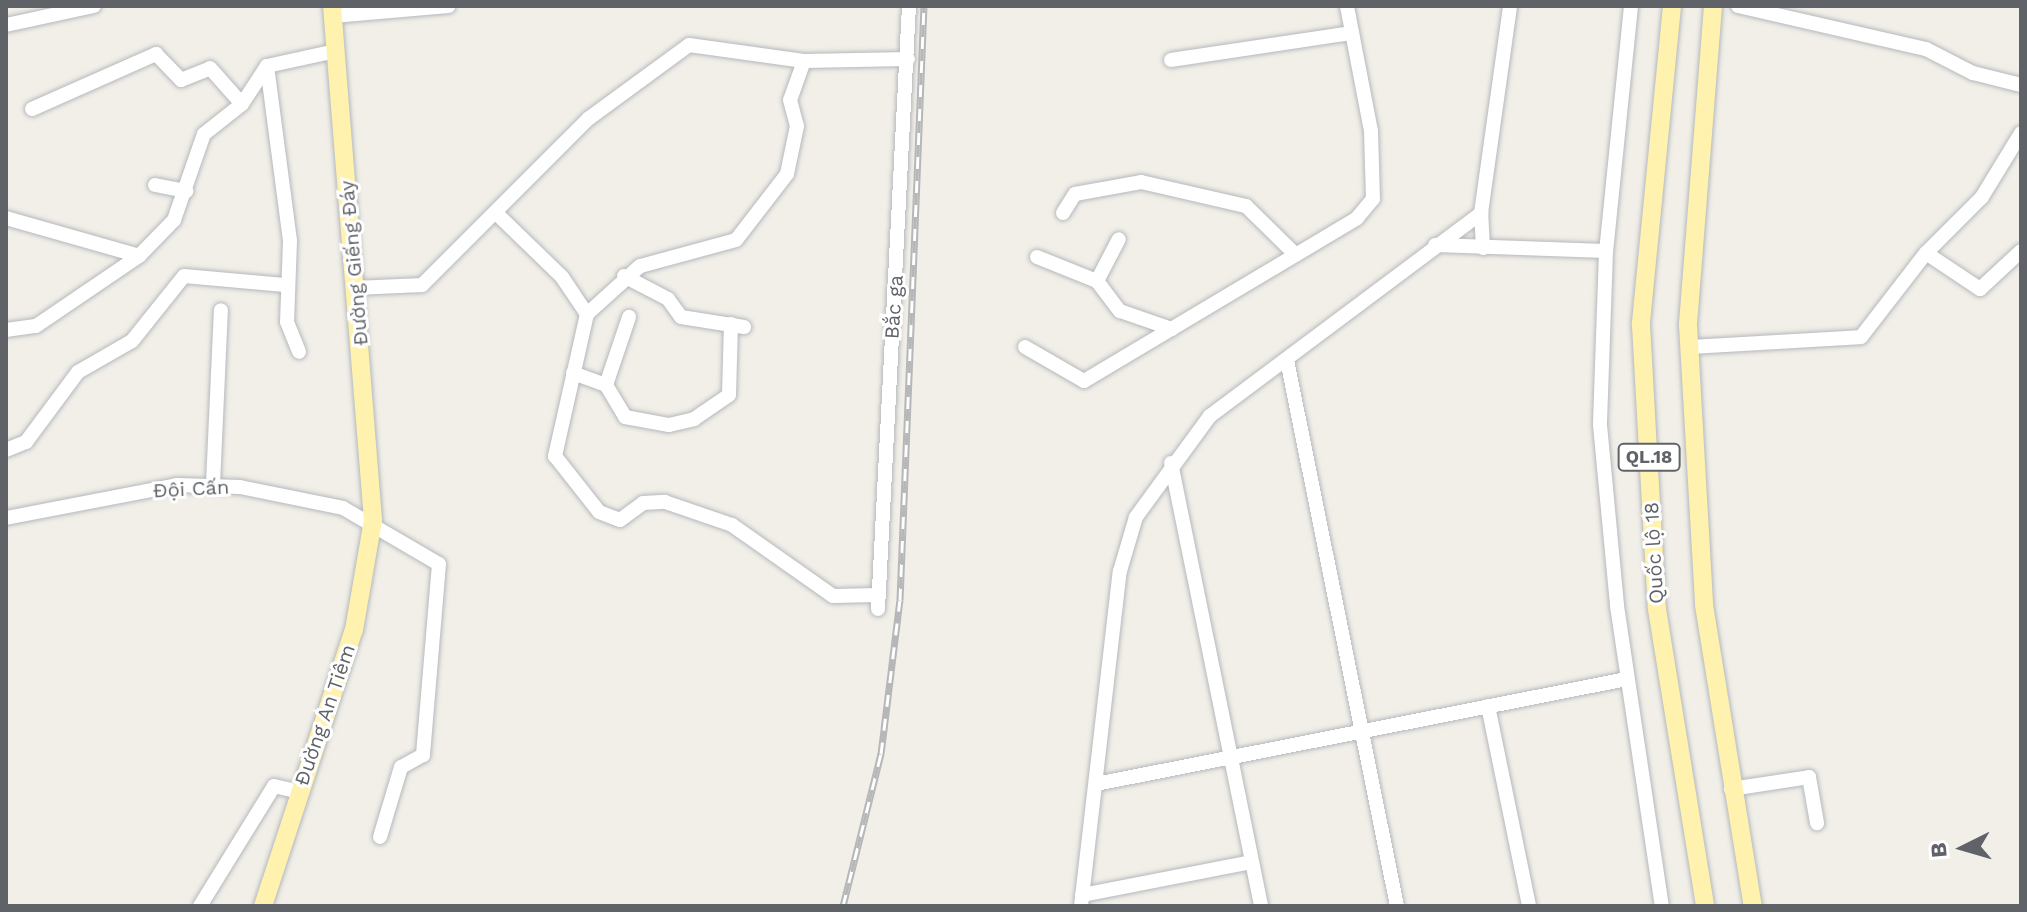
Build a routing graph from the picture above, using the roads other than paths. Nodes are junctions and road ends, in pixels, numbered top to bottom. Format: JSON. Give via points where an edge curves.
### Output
{"nodes":[{"id":1,"x":94,"y":6,"type":"edge"},
{"id":2,"x":449,"y":6,"type":"edge"},
{"id":3,"x":909,"y":6,"type":"edge"},
{"id":4,"x":1347,"y":6,"type":"edge"},
{"id":5,"x":1510,"y":6,"type":"edge"},
{"id":6,"x":1631,"y":6,"type":"edge"},
{"id":7,"x":1672,"y":6,"type":"edge"},
{"id":8,"x":1713,"y":6,"type":"edge"},
{"id":9,"x":1738,"y":6,"type":"edge"},
{"id":10,"x":332,"y":11,"type":"edge"},
{"id":11,"x":6,"y":25,"type":"edge"},
{"id":12,"x":1352,"y":33,"type":"junction"},
{"id":13,"x":336,"y":51,"type":"junction"},
{"id":14,"x":908,"y":59,"type":"junction"},
{"id":15,"x":1171,"y":60,"type":"dead end"},
{"id":16,"x":804,"y":61,"type":"junction"},
{"id":17,"x":267,"y":66,"type":"junction"},
{"id":18,"x":2021,"y":85,"type":"edge"},
{"id":19,"x":242,"y":104,"type":"junction"},
{"id":20,"x":32,"y":109,"type":"dead end"},
{"id":21,"x":2021,"y":133,"type":"edge"},
{"id":22,"x":155,"y":185,"type":"dead end"},
{"id":23,"x":186,"y":191,"type":"junction"},
{"id":24,"x":496,"y":213,"type":"junction"},
{"id":25,"x":1063,"y":213,"type":"dead end"},
{"id":26,"x":1481,"y":213,"type":"junction"},
{"id":27,"x":6,"y":218,"type":"edge"},
{"id":28,"x":1119,"y":239,"type":"dead end"},
{"id":29,"x":1435,"y":245,"type":"junction"},
{"id":30,"x":1483,"y":248,"type":"junction"},
{"id":31,"x":1606,"y":251,"type":"junction"},
{"id":32,"x":2021,"y":251,"type":"edge"},
{"id":33,"x":1926,"y":253,"type":"junction"},
{"id":34,"x":1296,"y":255,"type":"junction"},
{"id":35,"x":139,"y":256,"type":"junction"},
{"id":36,"x":1037,"y":257,"type":"dead end"},
{"id":37,"x":624,"y":276,"type":"junction"},
{"id":38,"x":1097,"y":281,"type":"junction"},
{"id":39,"x":285,"y":285,"type":"junction"},
{"id":40,"x":355,"y":288,"type":"junction"},
{"id":41,"x":221,"y":310,"type":"dead end"},
{"id":42,"x":587,"y":314,"type":"junction"},
{"id":43,"x":629,"y":317,"type":"dead end"},
{"id":44,"x":1172,"y":329,"type":"junction"},
{"id":45,"x":6,"y":330,"type":"edge"},
{"id":46,"x":1025,"y":347,"type":"dead end"},
{"id":47,"x":1689,"y":347,"type":"junction"},
{"id":48,"x":299,"y":352,"type":"dead end"},
{"id":49,"x":1287,"y":360,"type":"junction"},
{"id":50,"x":573,"y":373,"type":"junction"},
{"id":51,"x":606,"y":385,"type":"junction"},
{"id":52,"x":6,"y":450,"type":"edge"},
{"id":53,"x":1171,"y":463,"type":"junction"},
{"id":54,"x":213,"y":484,"type":"junction"},
{"id":55,"x":6,"y":518,"type":"edge"},
{"id":56,"x":373,"y":520,"type":"junction"},
{"id":57,"x":1627,"y":679,"type":"junction"},
{"id":58,"x":1488,"y":706,"type":"junction"},
{"id":59,"x":1362,"y":731,"type":"junction"},
{"id":60,"x":1231,"y":757,"type":"junction"},
{"id":61,"x":1096,"y":784,"type":"junction"},
{"id":62,"x":1731,"y":789,"type":"junction"},
{"id":63,"x":299,"y":792,"type":"junction"},
{"id":64,"x":1817,"y":823,"type":"dead end"},
{"id":65,"x":380,"y":837,"type":"dead end"},
{"id":66,"x":1252,"y":862,"type":"junction"},
{"id":67,"x":1081,"y":900,"type":"edge"},
{"id":68,"x":200,"y":906,"type":"edge"},
{"id":69,"x":263,"y":906,"type":"edge"},
{"id":70,"x":1261,"y":906,"type":"edge"},
{"id":71,"x":1397,"y":906,"type":"edge"},
{"id":72,"x":1529,"y":906,"type":"edge"},
{"id":73,"x":1662,"y":906,"type":"edge"},
{"id":74,"x":1705,"y":906,"type":"edge"},
{"id":75,"x":1753,"y":906,"type":"edge"}],
"edges":[{"from":1,"to":11,"type":"street"},
{"from":2,"to":10,"type":"street"},
{"from":3,"to":14,"type":"street","name":"Bắc ga"},
{"from":4,"to":12,"type":"street"},
{"from":5,"to":26,"type":"street"},
{"from":6,"to":31,"type":"street"},
{"from":7,"to":74,"type":"main road","name":"Quốc lộ 18","number":"QL.18","via":[[1641,325],[1657,609]]},
{"from":8,"to":47,"type":"main road","number":"QL.18","via":[[1700,103]]},
{"from":9,"to":18,"type":"street","via":[[1926,49],[1973,73]]},
{"from":10,"to":13,"type":"main road","name":"Đường Giếng Đáy"},
{"from":12,"to":15,"type":"street"},
{"from":12,"to":34,"type":"street","via":[[1371,131],[1373,199],[1357,218]]},
{"from":13,"to":17,"type":"street"},
{"from":13,"to":40,"type":"main road","name":"Đường Giếng Đáy"},
{"from":14,"to":16,"type":"street"},
{"from":14,"to":50,"type":"street","name":"Bắc ga","via":[[878,602],[833,596],[732,525],[665,502],[643,503],[620,520],[599,512],[555,456]]},
{"from":16,"to":24,"type":"street","via":[[689,45],[588,119]]},
{"from":16,"to":37,"type":"street","via":[[790,100],[794,145],[774,196],[736,240]]},
{"from":17,"to":19,"type":"street"},
{"from":17,"to":39,"type":"street","via":[[290,241]]},
{"from":19,"to":20,"type":"street","via":[[210,68],[181,80],[156,54]]},
{"from":19,"to":23,"type":"street","via":[[204,134]]},
{"from":21,"to":33,"type":"street","via":[[1982,197]]},
{"from":22,"to":23,"type":"street"},
{"from":23,"to":35,"type":"street","via":[[174,220]]},
{"from":24,"to":40,"type":"street","via":[[422,285]]},
{"from":24,"to":42,"type":"street","via":[[562,277]]},
{"from":25,"to":34,"type":"street","via":[[1075,194],[1141,182],[1246,206]]},
{"from":26,"to":29,"type":"street"},
{"from":26,"to":30,"type":"street"},
{"from":27,"to":35,"type":"street"},
{"from":28,"to":38,"type":"street"},
{"from":29,"to":30,"type":"street"},
{"from":29,"to":49,"type":"street"},
{"from":30,"to":31,"type":"street"},
{"from":31,"to":57,"type":"street","via":[[1600,425]]},
{"from":32,"to":33,"type":"street","via":[[1980,289]]},
{"from":33,"to":47,"type":"street","via":[[1854,341]]},
{"from":34,"to":44,"type":"street"},
{"from":35,"to":45,"type":"street","via":[[36,326]]},
{"from":36,"to":38,"type":"street"},
{"from":37,"to":42,"type":"street"},
{"from":37,"to":51,"type":"street","via":[[668,299],[681,317],[737,326],[729,395],[713,413],[669,425],[625,417]]},
{"from":38,"to":44,"type":"street","via":[[1120,311]]},
{"from":39,"to":48,"type":"street"},
{"from":39,"to":52,"type":"street","via":[[184,276],[132,341],[78,372],[26,442]]},
{"from":40,"to":56,"type":"main road","name":"Đường Giếng Đáy"},
{"from":41,"to":54,"type":"street"},
{"from":42,"to":50,"type":"street"},
{"from":43,"to":51,"type":"street"},
{"from":44,"to":46,"type":"street","via":[[1084,381]]},
{"from":47,"to":62,"type":"main road","number":"QL.18","via":[[1704,605]]},
{"from":49,"to":53,"type":"street","via":[[1210,416]]},
{"from":49,"to":59,"type":"street"},
{"from":50,"to":51,"type":"street"},
{"from":53,"to":60,"type":"street"},
{"from":53,"to":61,"type":"street","via":[[1136,517],[1120,571]]},
{"from":54,"to":55,"type":"street","name":"Đội Cấn"},
{"from":54,"to":56,"type":"street","name":"Đội Cấn"},
{"from":56,"to":63,"type":"main road","name":"Đường An Tiêm","via":[[354,630]]},
{"from":56,"to":65,"type":"street","via":[[439,564],[436,674],[423,755],[401,767]]},
{"from":57,"to":58,"type":"street"},
{"from":57,"to":73,"type":"street"},
{"from":58,"to":59,"type":"street"},
{"from":58,"to":72,"type":"street"},
{"from":59,"to":60,"type":"street"},
{"from":59,"to":71,"type":"street"},
{"from":60,"to":61,"type":"street"},
{"from":60,"to":66,"type":"street"},
{"from":61,"to":67,"type":"street"},
{"from":62,"to":64,"type":"street","via":[[1809,777]]},
{"from":62,"to":75,"type":"main road","number":"QL.18"},
{"from":63,"to":68,"type":"street","via":[[274,786]]},
{"from":63,"to":69,"type":"main road","name":"Đường An Tiêm"},
{"from":66,"to":67,"type":"street"},
{"from":66,"to":70,"type":"street"}]}
